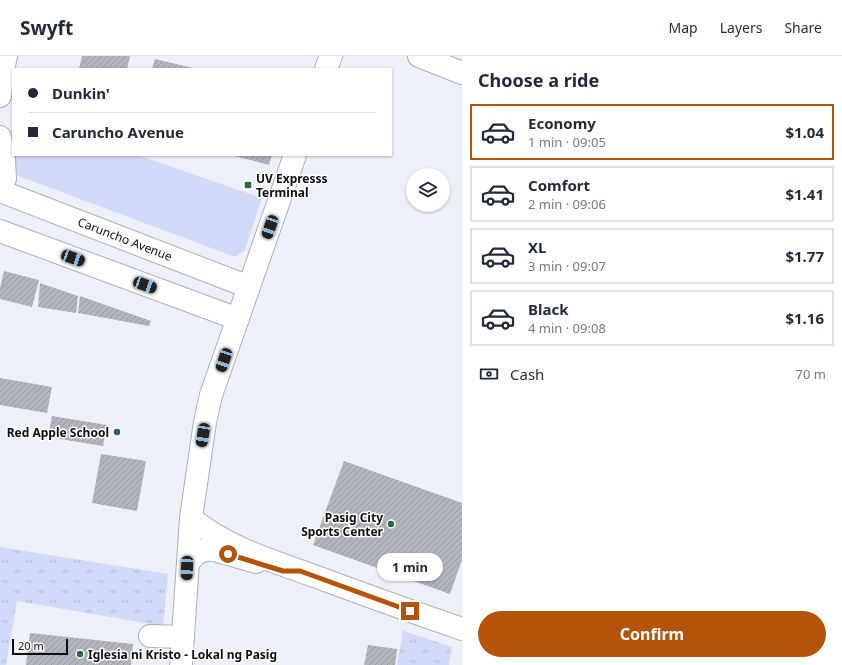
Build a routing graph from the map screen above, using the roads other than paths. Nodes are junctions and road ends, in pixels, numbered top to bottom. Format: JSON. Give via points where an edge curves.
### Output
{"nodes":[{"id":1,"x":6,"y":56,"type":"edge"},
{"id":2,"x":331,"y":56,"type":"edge"},
{"id":3,"x":419,"y":56,"type":"edge"},
{"id":4,"x":454,"y":66,"type":"edge"},
{"id":5,"x":326,"y":68,"type":"edge"},
{"id":6,"x":0,"y":96,"type":"edge"},
{"id":7,"x":0,"y":137,"type":"edge"},
{"id":8,"x":295,"y":156,"type":"edge"},
{"id":9,"x":0,"y":191,"type":"edge"},
{"id":10,"x":0,"y":231,"type":"edge"},
{"id":11,"x":243,"y":284,"type":"junction"},
{"id":12,"x":181,"y":298,"type":"junction"},
{"id":13,"x":238,"y":319,"type":"junction"},
{"id":14,"x":191,"y":518,"type":"junction"},
{"id":15,"x":188,"y":563,"type":"junction"},
{"id":16,"x":300,"y":571,"type":"junction"},
{"id":17,"x":462,"y":629,"type":"edge"},
{"id":18,"x":150,"y":636,"type":"dead end"},
{"id":19,"x":183,"y":637,"type":"junction"},
{"id":20,"x":181,"y":665,"type":"edge"}],
"edges":[{"from":1,"to":6,"type":"main road"},
{"from":2,"to":5,"type":"main road"},
{"from":3,"to":4,"type":"main road"},
{"from":7,"to":9,"type":"main road","via":[[5,179]]},
{"from":8,"to":11,"type":"main road"},
{"from":9,"to":11,"type":"main road","name":"Caruncho Avenue"},
{"from":10,"to":12,"type":"main road"},
{"from":11,"to":12,"type":"main road","via":[[234,302],[228,304],[204,296]]},
{"from":11,"to":13,"type":"main road"},
{"from":12,"to":13,"type":"main road"},
{"from":13,"to":14,"type":"main road","via":[[210,402]]},
{"from":14,"to":15,"type":"main road"},
{"from":14,"to":16,"type":"main road","via":[[224,541]]},
{"from":15,"to":16,"type":"main road","via":[[198,552],[214,550],[283,571]]},
{"from":15,"to":19,"type":"main road"},
{"from":16,"to":17,"type":"main road"},
{"from":18,"to":19,"type":"main road"},
{"from":19,"to":20,"type":"main road"}]}
